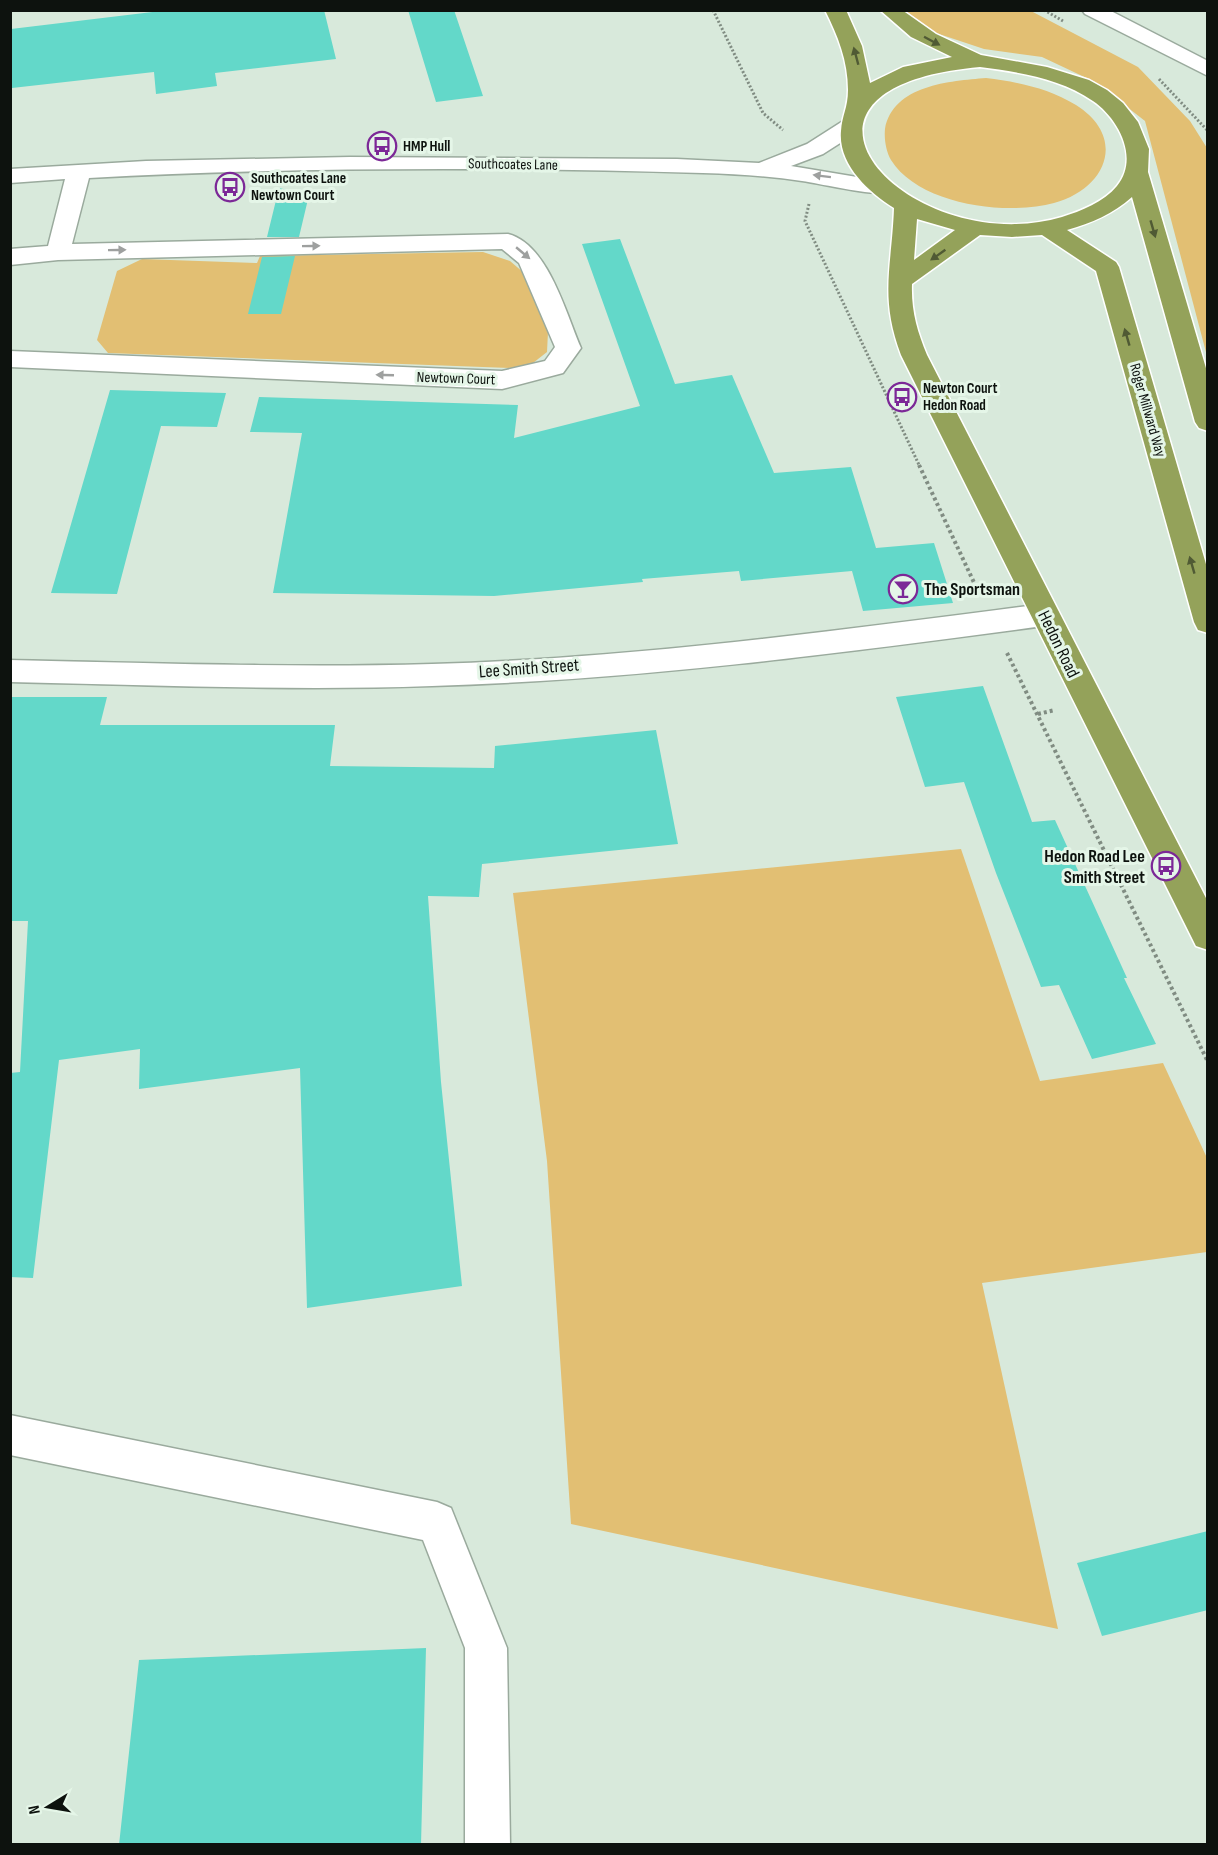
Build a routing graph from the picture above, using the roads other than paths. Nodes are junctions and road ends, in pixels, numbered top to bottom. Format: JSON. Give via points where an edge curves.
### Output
{"nodes":[{"id":1,"x":835,"y":10,"type":"edge"},
{"id":2,"x":890,"y":10,"type":"edge"},
{"id":3,"x":1092,"y":10,"type":"edge"},
{"id":4,"x":980,"y":61,"type":"junction"},
{"id":5,"x":1208,"y":70,"type":"edge"},
{"id":6,"x":855,"y":116,"type":"junction"},
{"id":7,"x":763,"y":168,"type":"junction"},
{"id":8,"x":79,"y":171,"type":"junction"},
{"id":9,"x":1137,"y":172,"type":"junction"},
{"id":10,"x":10,"y":176,"type":"edge"},
{"id":11,"x":879,"y":187,"type":"junction"},
{"id":12,"x":906,"y":205,"type":"junction"},
{"id":13,"x":975,"y":227,"type":"junction"},
{"id":14,"x":1048,"y":228,"type":"junction"},
{"id":15,"x":58,"y":252,"type":"junction"},
{"id":16,"x":10,"y":257,"type":"edge"},
{"id":17,"x":900,"y":281,"type":"junction"},
{"id":18,"x":10,"y":359,"type":"edge"},
{"id":19,"x":1208,"y":422,"type":"edge"},
{"id":20,"x":1044,"y":615,"type":"junction"},
{"id":21,"x":1208,"y":621,"type":"edge"},
{"id":22,"x":10,"y":671,"type":"edge"},
{"id":23,"x":1208,"y":936,"type":"edge"},
{"id":24,"x":10,"y":1435,"type":"edge"},
{"id":25,"x":488,"y":1845,"type":"edge"}],
"edges":[{"from":6,"to":1,"type":"highway","one_way":true,"via":[[860,73],[852,42]]},
{"from":2,"to":4,"type":"highway","one_way":true,"via":[[933,43]]},
{"from":3,"to":5,"type":"street"},
{"from":4,"to":6,"type":"highway","via":[[907,72],[879,87]]},
{"from":4,"to":9,"type":"highway","via":[[1024,66],[1055,75],[1100,96],[1125,120],[1134,137],[1138,146]]},
{"from":6,"to":7,"type":"street","name":"Southcoates Lane","via":[[815,149]]},
{"from":6,"to":11,"type":"highway","via":[[852,147],[861,167]]},
{"from":7,"to":8,"type":"street","name":"Southcoates Lane","via":[[351,162]]},
{"from":11,"to":7,"type":"street","name":"Southcoates Lane","one_way":true},
{"from":8,"to":10,"type":"street","name":"Southcoates Lane"},
{"from":8,"to":15,"type":"street"},
{"from":9,"to":14,"type":"highway","via":[[1126,191],[1107,207],[1080,220]]},
{"from":9,"to":19,"type":"highway","one_way":true},
{"from":11,"to":12,"type":"highway"},
{"from":12,"to":13,"type":"highway"},
{"from":12,"to":17,"type":"highway","name":"Hedon Road"},
{"from":13,"to":14,"type":"highway"},
{"from":13,"to":17,"type":"highway","one_way":true},
{"from":21,"to":14,"type":"highway","name":"Roger Millward Way","one_way":true,"via":[[1107,267]]},
{"from":15,"to":16,"type":"street","name":"Newtown Court"},
{"from":15,"to":18,"type":"street","name":"Newtown Court","one_way":true,"via":[[508,241],[531,258],[568,348],[554,367],[502,380]]},
{"from":17,"to":20,"type":"highway","name":"Hedon Road","via":[[902,321],[914,355]]},
{"from":20,"to":22,"type":"street","name":"Lee Smith Street","via":[[737,655],[433,675]]},
{"from":20,"to":23,"type":"highway","name":"Hedon Road"},
{"from":24,"to":25,"type":"street","via":[[437,1522],[486,1648]]}]}
